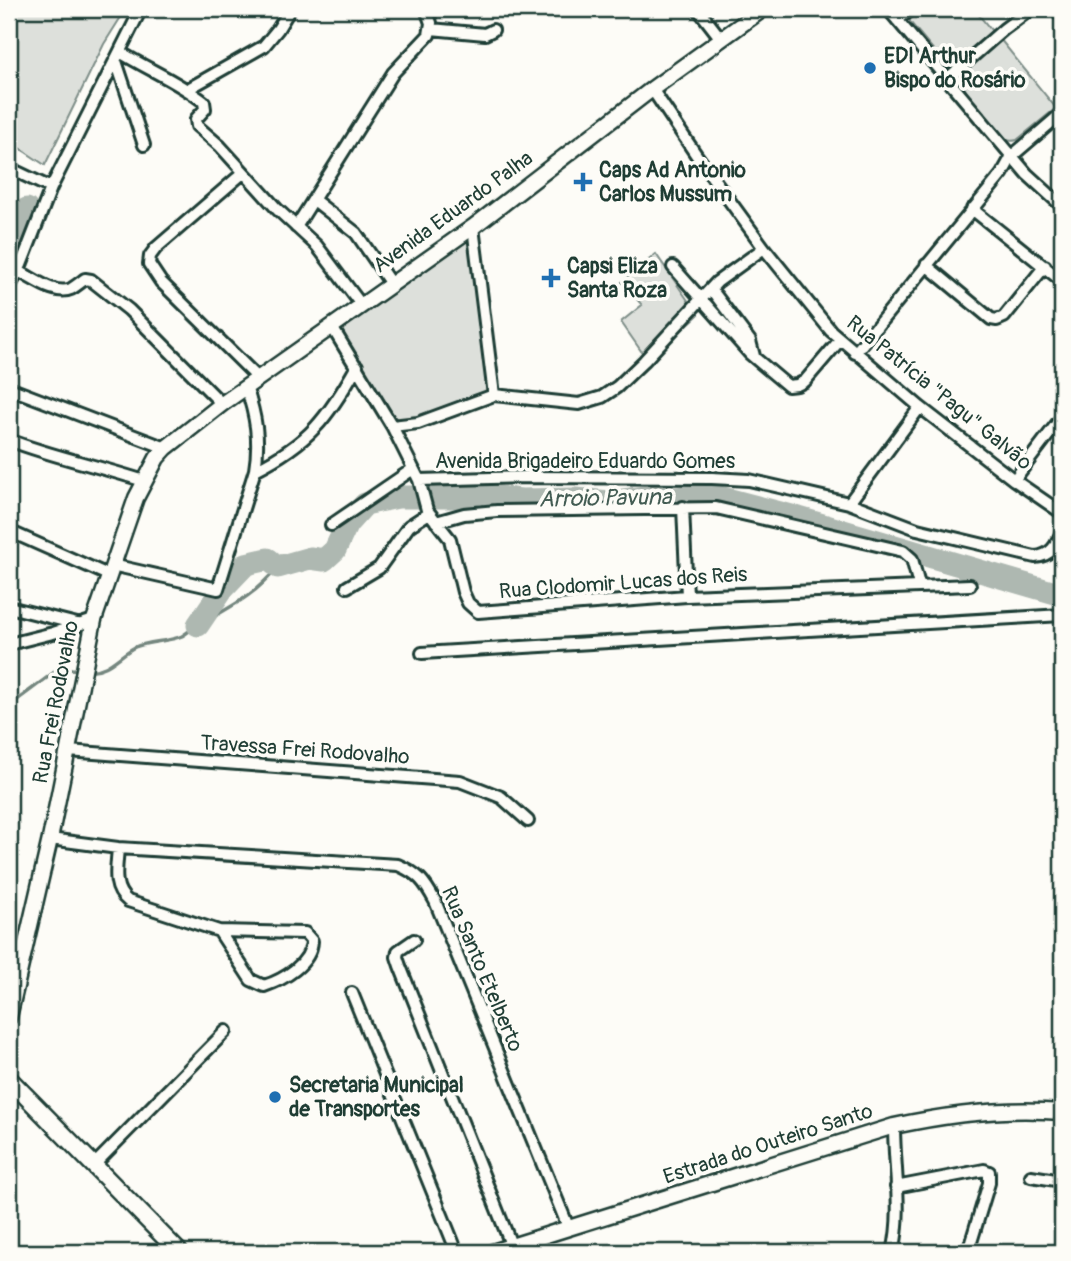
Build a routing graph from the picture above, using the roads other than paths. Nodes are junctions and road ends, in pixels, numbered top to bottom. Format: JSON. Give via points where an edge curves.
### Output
{"nodes":[{"id":1,"x":141,"y":9,"type":"edge"},
{"id":2,"x":290,"y":9,"type":"edge"},
{"id":3,"x":426,"y":9,"type":"edge"},
{"id":4,"x":698,"y":9,"type":"edge"},
{"id":5,"x":763,"y":9,"type":"edge"},
{"id":6,"x":888,"y":9,"type":"edge"},
{"id":7,"x":912,"y":9,"type":"edge"},
{"id":8,"x":1031,"y":9,"type":"edge"},
{"id":9,"x":1056,"y":9,"type":"edge"},
{"id":10,"x":1062,"y":17,"type":"edge"},
{"id":11,"x":897,"y":20,"type":"junction"},
{"id":12,"x":431,"y":29,"type":"junction"},
{"id":13,"x":494,"y":30,"type":"dead end"},
{"id":14,"x":722,"y":40,"type":"junction"},
{"id":15,"x":118,"y":57,"type":"junction"},
{"id":16,"x":946,"y":80,"type":"junction"},
{"id":17,"x":188,"y":89,"type":"junction"},
{"id":18,"x":653,"y":89,"type":"junction"},
{"id":19,"x":1062,"y":113,"type":"edge"},
{"id":20,"x":144,"y":145,"type":"dead end"},
{"id":21,"x":1012,"y":156,"type":"junction"},
{"id":22,"x":12,"y":170,"type":"edge"},
{"id":23,"x":243,"y":173,"type":"junction"},
{"id":24,"x":9,"y":182,"type":"edge"},
{"id":25,"x":51,"y":188,"type":"junction"},
{"id":26,"x":314,"y":200,"type":"junction"},
{"id":27,"x":1062,"y":206,"type":"edge"},
{"id":28,"x":972,"y":209,"type":"junction"},
{"id":29,"x":296,"y":227,"type":"junction"},
{"id":30,"x":473,"y":227,"type":"junction"},
{"id":31,"x":764,"y":247,"type":"junction"},
{"id":32,"x":926,"y":265,"type":"junction"},
{"id":33,"x":1045,"y":266,"type":"junction"},
{"id":34,"x":673,"y":267,"type":"dead end"},
{"id":35,"x":18,"y":271,"type":"junction"},
{"id":36,"x":1062,"y":281,"type":"edge"},
{"id":37,"x":391,"y":284,"type":"junction"},
{"id":38,"x":9,"y":288,"type":"edge"},
{"id":39,"x":711,"y":289,"type":"junction"},
{"id":40,"x":702,"y":299,"type":"junction"},
{"id":41,"x":362,"y":306,"type":"junction"},
{"id":42,"x":332,"y":327,"type":"junction"},
{"id":43,"x":840,"y":340,"type":"junction"},
{"id":44,"x":855,"y":353,"type":"junction"},
{"id":45,"x":754,"y":357,"type":"junction"},
{"id":46,"x":357,"y":366,"type":"junction"},
{"id":47,"x":252,"y":383,"type":"junction"},
{"id":48,"x":9,"y":388,"type":"edge"},
{"id":49,"x":494,"y":395,"type":"junction"},
{"id":50,"x":222,"y":404,"type":"junction"},
{"id":51,"x":920,"y":407,"type":"junction"},
{"id":52,"x":1062,"y":417,"type":"edge"},
{"id":53,"x":392,"y":426,"type":"junction"},
{"id":54,"x":9,"y":440,"type":"edge"},
{"id":55,"x":166,"y":447,"type":"junction"},
{"id":56,"x":413,"y":468,"type":"junction"},
{"id":57,"x":255,"y":470,"type":"junction"},
{"id":58,"x":1014,"y":480,"type":"junction"},
{"id":59,"x":144,"y":481,"type":"junction"},
{"id":60,"x":420,"y":484,"type":"junction"},
{"id":61,"x":849,"y":503,"type":"junction"},
{"id":62,"x":682,"y":507,"type":"junction"},
{"id":63,"x":428,"y":511,"type":"junction"},
{"id":64,"x":1062,"y":513,"type":"edge"},
{"id":65,"x":436,"y":522,"type":"junction"},
{"id":66,"x":331,"y":525,"type":"dead end"},
{"id":67,"x":9,"y":531,"type":"edge"},
{"id":68,"x":1062,"y":531,"type":"edge"},
{"id":69,"x":110,"y":570,"type":"junction"},
{"id":70,"x":919,"y":585,"type":"junction"},
{"id":71,"x":970,"y":585,"type":"dead end"},
{"id":72,"x":347,"y":587,"type":"dead end"},
{"id":73,"x":687,"y":596,"type":"junction"},
{"id":74,"x":9,"y":607,"type":"edge"},
{"id":75,"x":1062,"y":615,"type":"edge"},
{"id":76,"x":87,"y":623,"type":"junction"},
{"id":77,"x":9,"y":643,"type":"edge"},
{"id":78,"x":422,"y":653,"type":"dead end"},
{"id":79,"x":68,"y":751,"type":"junction"},
{"id":80,"x":528,"y":821,"type":"dead end"},
{"id":81,"x":50,"y":839,"type":"junction"},
{"id":82,"x":118,"y":848,"type":"junction"},
{"id":83,"x":219,"y":931,"type":"junction"},
{"id":84,"x":414,"y":940,"type":"dead end"},
{"id":85,"x":352,"y":993,"type":"dead end"},
{"id":86,"x":9,"y":1017,"type":"edge"},
{"id":87,"x":226,"y":1031,"type":"dead end"},
{"id":88,"x":9,"y":1079,"type":"edge"},
{"id":89,"x":1062,"y":1112,"type":"edge"},
{"id":90,"x":894,"y":1126,"type":"junction"},
{"id":91,"x":93,"y":1166,"type":"junction"},
{"id":92,"x":1031,"y":1176,"type":"dead end"},
{"id":93,"x":1062,"y":1181,"type":"edge"},
{"id":94,"x":896,"y":1187,"type":"junction"},
{"id":95,"x":569,"y":1229,"type":"junction"},
{"id":96,"x":512,"y":1247,"type":"junction"},
{"id":97,"x":176,"y":1251,"type":"edge"},
{"id":98,"x":457,"y":1252,"type":"edge"},
{"id":99,"x":492,"y":1252,"type":"edge"},
{"id":100,"x":893,"y":1252,"type":"edge"},
{"id":101,"x":968,"y":1252,"type":"edge"}],
"edges":[{"from":1,"to":15,"type":"street"},
{"from":2,"to":17,"type":"street","via":[[264,46]]},
{"from":3,"to":12,"type":"street"},
{"from":4,"to":14,"type":"street"},
{"from":5,"to":14,"type":"street","name":"Avenida Eduardo Palha"},
{"from":6,"to":11,"type":"street"},
{"from":7,"to":11,"type":"street"},
{"from":8,"to":16,"type":"street"},
{"from":9,"to":10,"type":"street"},
{"from":11,"to":16,"type":"street"},
{"from":12,"to":13,"type":"street","via":[[485,34]]},
{"from":12,"to":26,"type":"street","via":[[393,73]]},
{"from":14,"to":18,"type":"street","name":"Avenida Eduardo Palha"},
{"from":15,"to":17,"type":"street"},
{"from":15,"to":20,"type":"street"},
{"from":15,"to":25,"type":"street"},
{"from":16,"to":21,"type":"street"},
{"from":17,"to":23,"type":"street","via":[[206,105],[196,119],[197,127]]},
{"from":18,"to":30,"type":"street","name":"Avenida Eduardo Palha"},
{"from":18,"to":31,"type":"street","name":"Rua Patrícia \"Pagu\" Galvão"},
{"from":19,"to":21,"type":"street"},
{"from":21,"to":27,"type":"street"},
{"from":21,"to":28,"type":"street"},
{"from":22,"to":24,"type":"street"},
{"from":22,"to":25,"type":"street"},
{"from":23,"to":29,"type":"street"},
{"from":23,"to":47,"type":"street","via":[[156,248],[149,264]]},
{"from":25,"to":35,"type":"street"},
{"from":26,"to":29,"type":"street"},
{"from":26,"to":37,"type":"street","via":[[356,233]]},
{"from":28,"to":32,"type":"street"},
{"from":28,"to":33,"type":"street"},
{"from":29,"to":41,"type":"street","via":[[333,265]]},
{"from":30,"to":37,"type":"street","name":"Avenida Eduardo Palha"},
{"from":30,"to":49,"type":"street"},
{"from":31,"to":39,"type":"street"},
{"from":31,"to":43,"type":"street","name":"Rua Patrícia \"Pagu\" Galvão"},
{"from":32,"to":33,"type":"street","via":[[997,320]]},
{"from":32,"to":44,"type":"street"},
{"from":33,"to":36,"type":"street"},
{"from":34,"to":40,"type":"street"},
{"from":35,"to":38,"type":"street"},
{"from":35,"to":50,"type":"street","via":[[56,290],[91,280],[129,310]]},
{"from":37,"to":41,"type":"street","name":"Avenida Eduardo Palha"},
{"from":39,"to":40,"type":"street"},
{"from":39,"to":45,"type":"street","via":[[750,341]]},
{"from":40,"to":45,"type":"street"},
{"from":40,"to":49,"type":"street","via":[[644,361],[602,397],[579,404]]},
{"from":41,"to":42,"type":"street","name":"Avenida Eduardo Palha"},
{"from":42,"to":46,"type":"street","name":"Rua Clodomir Lucas dos Reis"},
{"from":42,"to":47,"type":"street","name":"Avenida Eduardo Palha"},
{"from":43,"to":44,"type":"street","name":"Rua Patrícia \"Pagu\" Galvão"},
{"from":43,"to":45,"type":"street","via":[[797,386],[788,386]]},
{"from":44,"to":51,"type":"street","name":"Rua Patrícia \"Pagu\" Galvão"},
{"from":46,"to":53,"type":"street","name":"Rua Clodomir Lucas dos Reis"},
{"from":46,"to":57,"type":"street","via":[[314,431]]},
{"from":47,"to":50,"type":"street","name":"Avenida Eduardo Palha"},
{"from":47,"to":57,"type":"street","via":[[258,452]]},
{"from":48,"to":55,"type":"street"},
{"from":49,"to":53,"type":"street","via":[[418,423]]},
{"from":50,"to":55,"type":"street","name":"Avenida Eduardo Palha"},
{"from":51,"to":58,"type":"street","name":"Rua Patrícia \"Pagu\" Galvão"},
{"from":51,"to":61,"type":"street"},
{"from":52,"to":58,"type":"street"},
{"from":53,"to":56,"type":"street","name":"Rua Clodomir Lucas dos Reis"},
{"from":54,"to":59,"type":"street"},
{"from":55,"to":59,"type":"street","name":"Rua Frei Rodovalho"},
{"from":56,"to":60,"type":"street","name":"Rua Clodomir Lucas dos Reis"},
{"from":56,"to":66,"type":"street"},
{"from":57,"to":69,"type":"street","via":[[218,589]]},
{"from":58,"to":64,"type":"street","name":"Rua Patrícia \"Pagu\" Galvão"},
{"from":59,"to":69,"type":"street","name":"Rua Frei Rodovalho"},
{"from":60,"to":61,"type":"street","name":"Avenida Brigadeiro Eduardo Gomes","via":[[526,477],[712,478],[749,480]]},
{"from":60,"to":63,"type":"street","name":"Rua Clodomir Lucas dos Reis"},
{"from":61,"to":68,"type":"street","name":"Avenida Brigadeiro Eduardo Gomes","via":[[917,529],[1035,557],[1053,550]]},
{"from":62,"to":65,"type":"street","via":[[497,511]]},
{"from":62,"to":70,"type":"street","via":[[733,510],[903,551],[912,559]]},
{"from":62,"to":73,"type":"street"},
{"from":63,"to":65,"type":"street","name":"Rua Clodomir Lucas dos Reis"},
{"from":63,"to":72,"type":"street","via":[[409,526],[379,568]]},
{"from":65,"to":73,"type":"street","name":"Rua Clodomir Lucas dos Reis","via":[[450,538],[463,592],[478,612]]},
{"from":67,"to":69,"type":"street"},
{"from":69,"to":76,"type":"street","name":"Rua Frei Rodovalho"},
{"from":70,"to":71,"type":"street","name":"Rua Clodomir Lucas dos Reis"},
{"from":70,"to":73,"type":"street","name":"Rua Clodomir Lucas dos Reis"},
{"from":74,"to":76,"type":"street"},
{"from":75,"to":78,"type":"street"},
{"from":76,"to":77,"type":"street"},
{"from":76,"to":79,"type":"street","name":"Rua Frei Rodovalho","via":[[88,645]]},
{"from":79,"to":80,"type":"street","name":"Travessa Frei Rodovalho","via":[[460,782],[501,796]]},
{"from":79,"to":81,"type":"street","name":"Rua Frei Rodovalho"},
{"from":81,"to":82,"type":"street","name":"Rua Santo Etelberto"},
{"from":81,"to":86,"type":"street","name":"Rua Frei Rodovalho"},
{"from":82,"to":83,"type":"street","via":[[116,882],[128,901]]},
{"from":82,"to":95,"type":"street","name":"Rua Santo Etelberto","via":[[397,864],[413,871],[435,901]]},
{"from":83,"to":83,"type":"street","via":[[251,980],[264,986],[291,972],[312,948],[305,933]]},
{"from":84,"to":96,"type":"street","via":[[398,951],[397,957]]},
{"from":85,"to":98,"type":"street"},
{"from":87,"to":91,"type":"street"},
{"from":88,"to":91,"type":"main road"},
{"from":89,"to":90,"type":"street","name":"Estrada do Outeiro Santo","via":[[968,1114]]},
{"from":90,"to":94,"type":"street"},
{"from":90,"to":95,"type":"street","name":"Estrada do Outeiro Santo"},
{"from":91,"to":97,"type":"main road"},
{"from":92,"to":93,"type":"street"},
{"from":94,"to":100,"type":"street","via":[[898,1227]]},
{"from":94,"to":101,"type":"street","via":[[989,1172]]},
{"from":95,"to":96,"type":"street","name":"Estrada do Outeiro Santo"},
{"from":96,"to":99,"type":"street","name":"Estrada do Outeiro Santo"}]}
